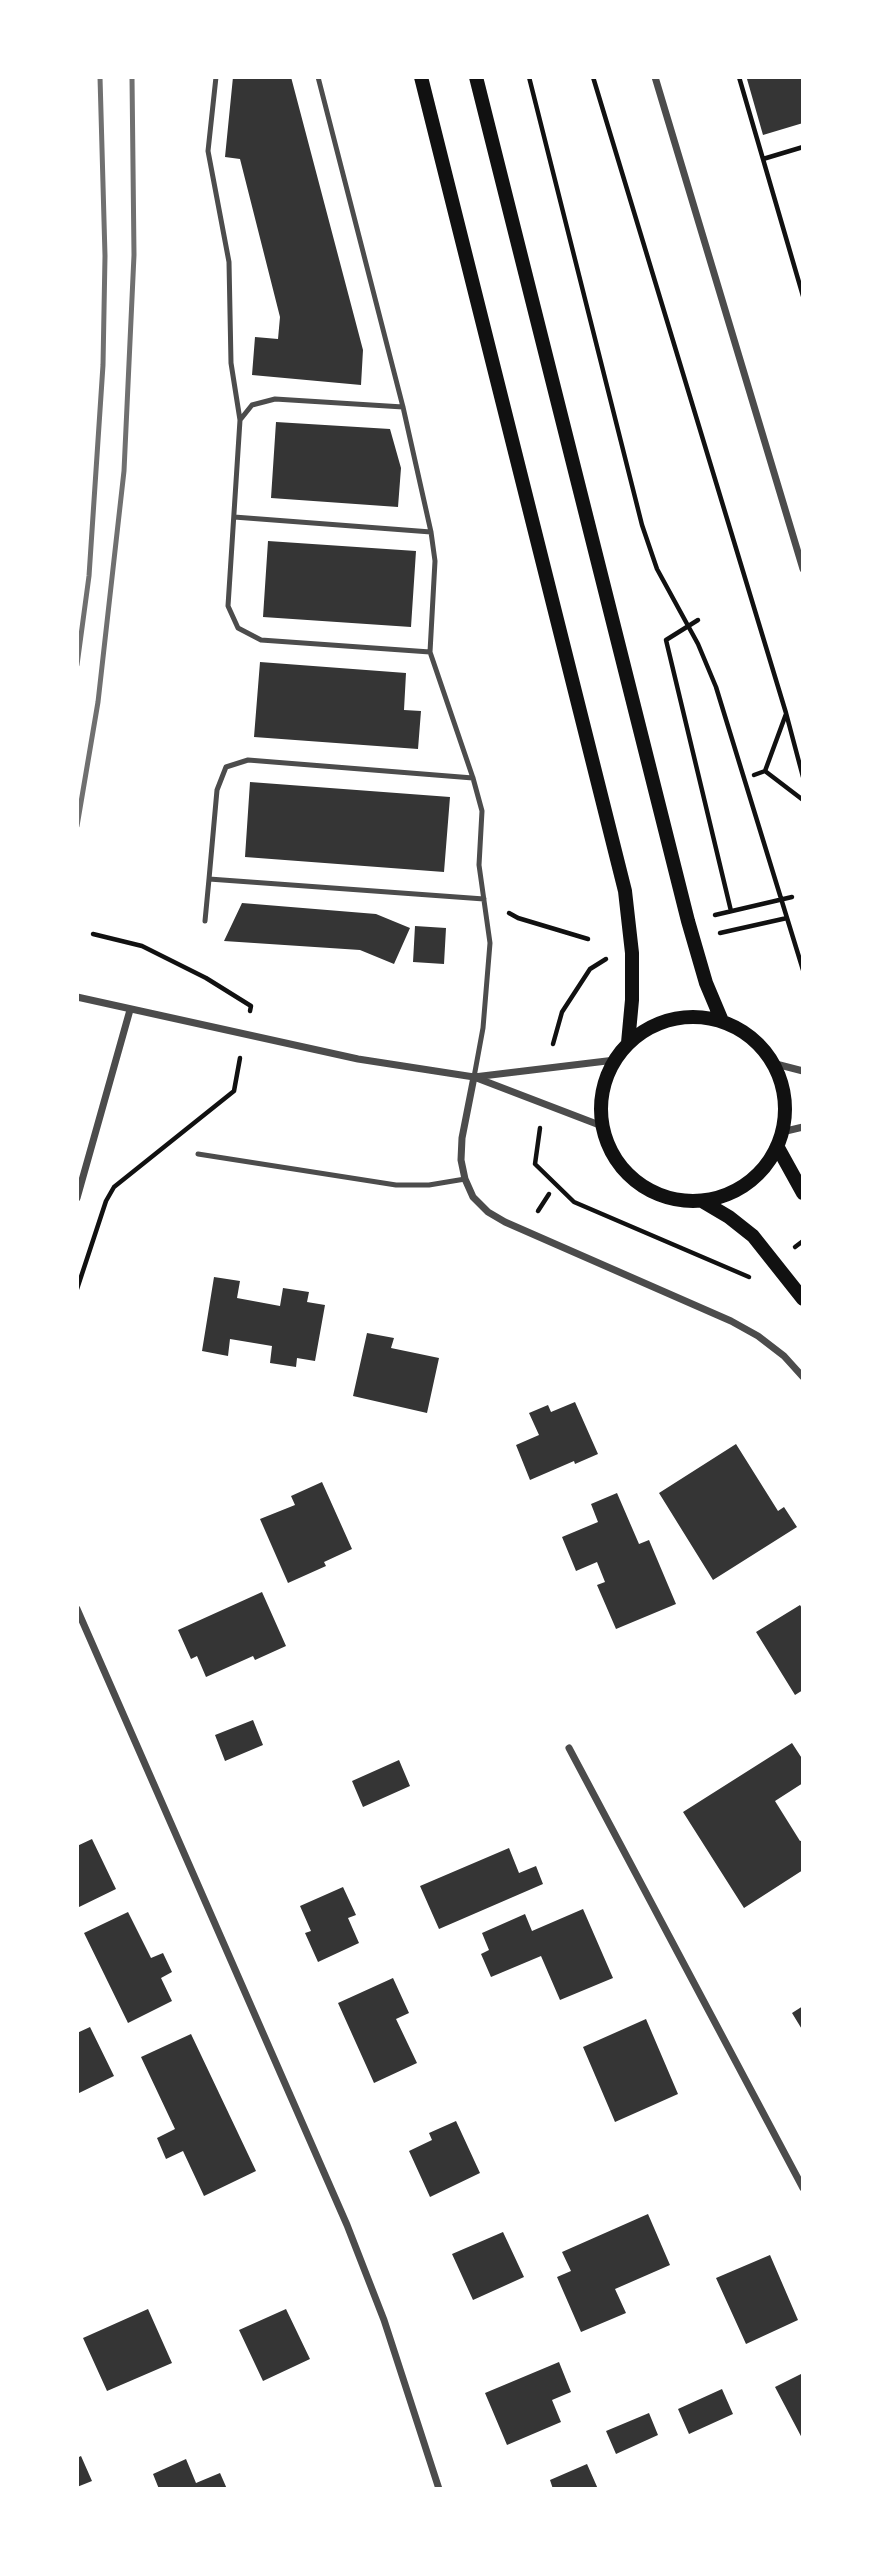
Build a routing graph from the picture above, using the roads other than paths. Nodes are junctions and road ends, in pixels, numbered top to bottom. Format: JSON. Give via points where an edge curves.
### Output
{"nodes":[{"id":1,"x":216,"y":77,"type":"edge"},
{"id":2,"x":318,"y":77,"type":"edge"},
{"id":3,"x":421,"y":77,"type":"edge"},
{"id":4,"x":476,"y":77,"type":"edge"},
{"id":5,"x":655,"y":77,"type":"edge"},
{"id":6,"x":403,"y":407,"type":"junction"},
{"id":7,"x":240,"y":420,"type":"junction"},
{"id":8,"x":234,"y":517,"type":"junction"},
{"id":9,"x":431,"y":532,"type":"junction"},
{"id":10,"x":803,"y":569,"type":"edge"},
{"id":11,"x":430,"y":652,"type":"junction"},
{"id":12,"x":473,"y":778,"type":"junction"},
{"id":13,"x":209,"y":879,"type":"junction"},
{"id":14,"x":484,"y":899,"type":"junction"},
{"id":15,"x":205,"y":921,"type":"dead end"},
{"id":16,"x":77,"y":998,"type":"edge"},
{"id":17,"x":131,"y":1010,"type":"junction"},
{"id":18,"x":722,"y":1021,"type":"junction"},
{"id":19,"x":628,"y":1044,"type":"junction"},
{"id":20,"x":615,"y":1060,"type":"junction"},
{"id":21,"x":772,"y":1063,"type":"junction"},
{"id":22,"x":803,"y":1071,"type":"edge"},
{"id":23,"x":474,"y":1077,"type":"junction"},
{"id":24,"x":602,"y":1126,"type":"junction"},
{"id":25,"x":803,"y":1127,"type":"edge"},
{"id":26,"x":779,"y":1139,"type":"junction"},
{"id":27,"x":198,"y":1154,"type":"dead end"},
{"id":28,"x":465,"y":1179,"type":"junction"},
{"id":29,"x":803,"y":1193,"type":"edge"},
{"id":30,"x":77,"y":1198,"type":"edge"},
{"id":31,"x":702,"y":1201,"type":"junction"},
{"id":32,"x":803,"y":1299,"type":"edge"},
{"id":33,"x":803,"y":1377,"type":"edge"},
{"id":34,"x":77,"y":1609,"type":"edge"},
{"id":35,"x":569,"y":1748,"type":"dead end"},
{"id":36,"x":803,"y":2188,"type":"edge"},
{"id":37,"x":439,"y":2489,"type":"edge"}],
"edges":[{"from":1,"to":7,"type":"lane","via":[[208,151],[229,262],[231,363]]},
{"from":2,"to":6,"type":"lane"},
{"from":3,"to":19,"type":"main road","via":[[617,852],[632,953]]},
{"from":4,"to":18,"type":"main road","via":[[688,921]]},
{"from":5,"to":10,"type":"street"},
{"from":6,"to":7,"type":"lane","via":[[275,398],[252,405]]},
{"from":6,"to":9,"type":"lane"},
{"from":7,"to":8,"type":"lane"},
{"from":8,"to":9,"type":"lane"},
{"from":8,"to":11,"type":"lane","via":[[228,606],[239,628],[261,640]]},
{"from":9,"to":11,"type":"lane","via":[[435,561]]},
{"from":11,"to":12,"type":"lane"},
{"from":12,"to":13,"type":"lane","via":[[248,760],[226,767],[217,790]]},
{"from":12,"to":14,"type":"lane","via":[[482,811],[479,865]]},
{"from":13,"to":14,"type":"lane"},
{"from":13,"to":15,"type":"lane"},
{"from":14,"to":23,"type":"lane","via":[[490,943]]},
{"from":16,"to":17,"type":"street"},
{"from":17,"to":23,"type":"street","via":[[358,1059]]},
{"from":17,"to":30,"type":"street"},
{"from":18,"to":19,"type":"main road","via":[[673,1019],[650,1027]]},
{"from":18,"to":21,"type":"main road","via":[[759,1045]]},
{"from":19,"to":20,"type":"main road"},
{"from":20,"to":23,"type":"street"},
{"from":20,"to":24,"type":"main road","via":[[601,1103]]},
{"from":21,"to":22,"type":"street"},
{"from":21,"to":26,"type":"main road","via":[[782,1084],[785,1109]]},
{"from":23,"to":24,"type":"street"},
{"from":23,"to":28,"type":"street","via":[[462,1138]]},
{"from":24,"to":31,"type":"main road","via":[[611,1151],[627,1173],[648,1189],[673,1199]]},
{"from":25,"to":26,"type":"street"},
{"from":26,"to":29,"type":"main road"},
{"from":26,"to":31,"type":"main road","via":[[764,1167],[746,1184]]},
{"from":27,"to":28,"type":"lane","via":[[396,1185]]},
{"from":28,"to":33,"type":"street","via":[[473,1197],[496,1217],[731,1321],[776,1349]]},
{"from":31,"to":32,"type":"main road","via":[[752,1236]]},
{"from":34,"to":37,"type":"street","via":[[347,2225],[384,2320]]},
{"from":35,"to":36,"type":"street"}]}
